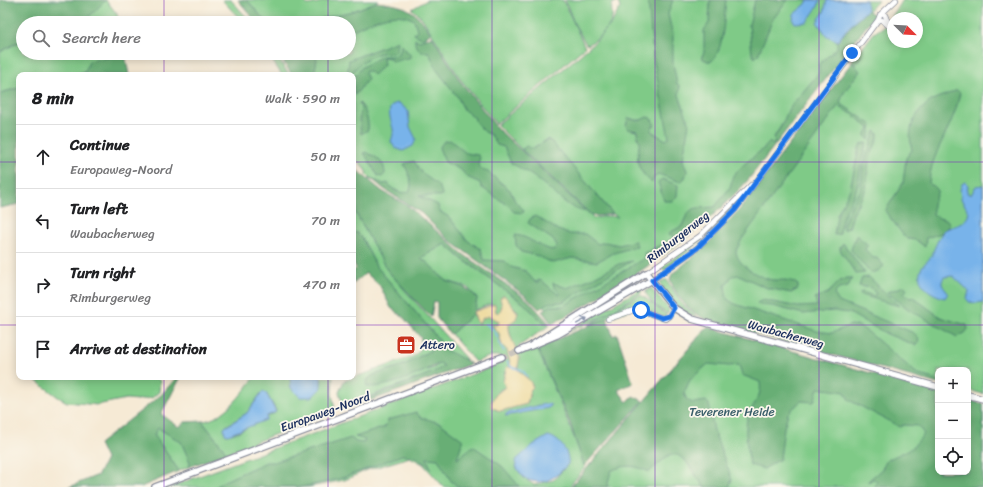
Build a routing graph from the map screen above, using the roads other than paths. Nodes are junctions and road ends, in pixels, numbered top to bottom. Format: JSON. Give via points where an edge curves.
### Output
{"nodes":[{"id":1,"x":896,"y":0,"type":"edge"},
{"id":2,"x":884,"y":13,"type":"junction"},
{"id":3,"x":878,"y":20,"type":"junction"},
{"id":4,"x":887,"y":20,"type":"edge"},
{"id":5,"x":887,"y":23,"type":"edge"},
{"id":6,"x":755,"y":181,"type":"junction"},
{"id":7,"x":646,"y":274,"type":"junction"},
{"id":8,"x":652,"y":280,"type":"junction"},
{"id":9,"x":674,"y":308,"type":"junction"},
{"id":10,"x":608,"y":319,"type":"dead end"},
{"id":11,"x":532,"y":345,"type":"junction"},
{"id":12,"x":519,"y":351,"type":"tunnel mouth"},
{"id":13,"x":502,"y":358,"type":"tunnel mouth"},
{"id":14,"x":935,"y":386,"type":"edge"},
{"id":15,"x":971,"y":396,"type":"edge"},
{"id":16,"x":983,"y":399,"type":"edge"},
{"id":17,"x":155,"y":487,"type":"edge"}],
"edges":[{"from":1,"to":2,"type":"street","name":"Rimburgerweg"},
{"from":2,"to":3,"type":"street","name":"Rimburgerweg"},
{"from":2,"to":4,"type":"street"},
{"from":3,"to":5,"type":"street"},
{"from":3,"to":6,"type":"street","name":"Rimburgerweg"},
{"from":6,"to":7,"type":"street","name":"Rimburgerweg","via":[[700,236]]},
{"from":6,"to":8,"type":"street","name":"Rimburgerweg","via":[[735,210],[703,242]]},
{"from":7,"to":8,"type":"street","name":"Waubacherweg"},
{"from":7,"to":11,"type":"street"},
{"from":8,"to":9,"type":"street","name":"Waubacherweg"},
{"from":11,"to":8,"type":"street","one_way":true,"via":[[562,332]]},
{"from":9,"to":10,"type":"street","via":[[665,319],[637,309]]},
{"from":9,"to":14,"type":"street","name":"Waubacherweg","via":[[692,319]]},
{"from":11,"to":12,"type":"street"},
{"from":13,"to":17,"type":"street","name":"Europaweg-Noord"},
{"from":15,"to":16,"type":"street"}]}
